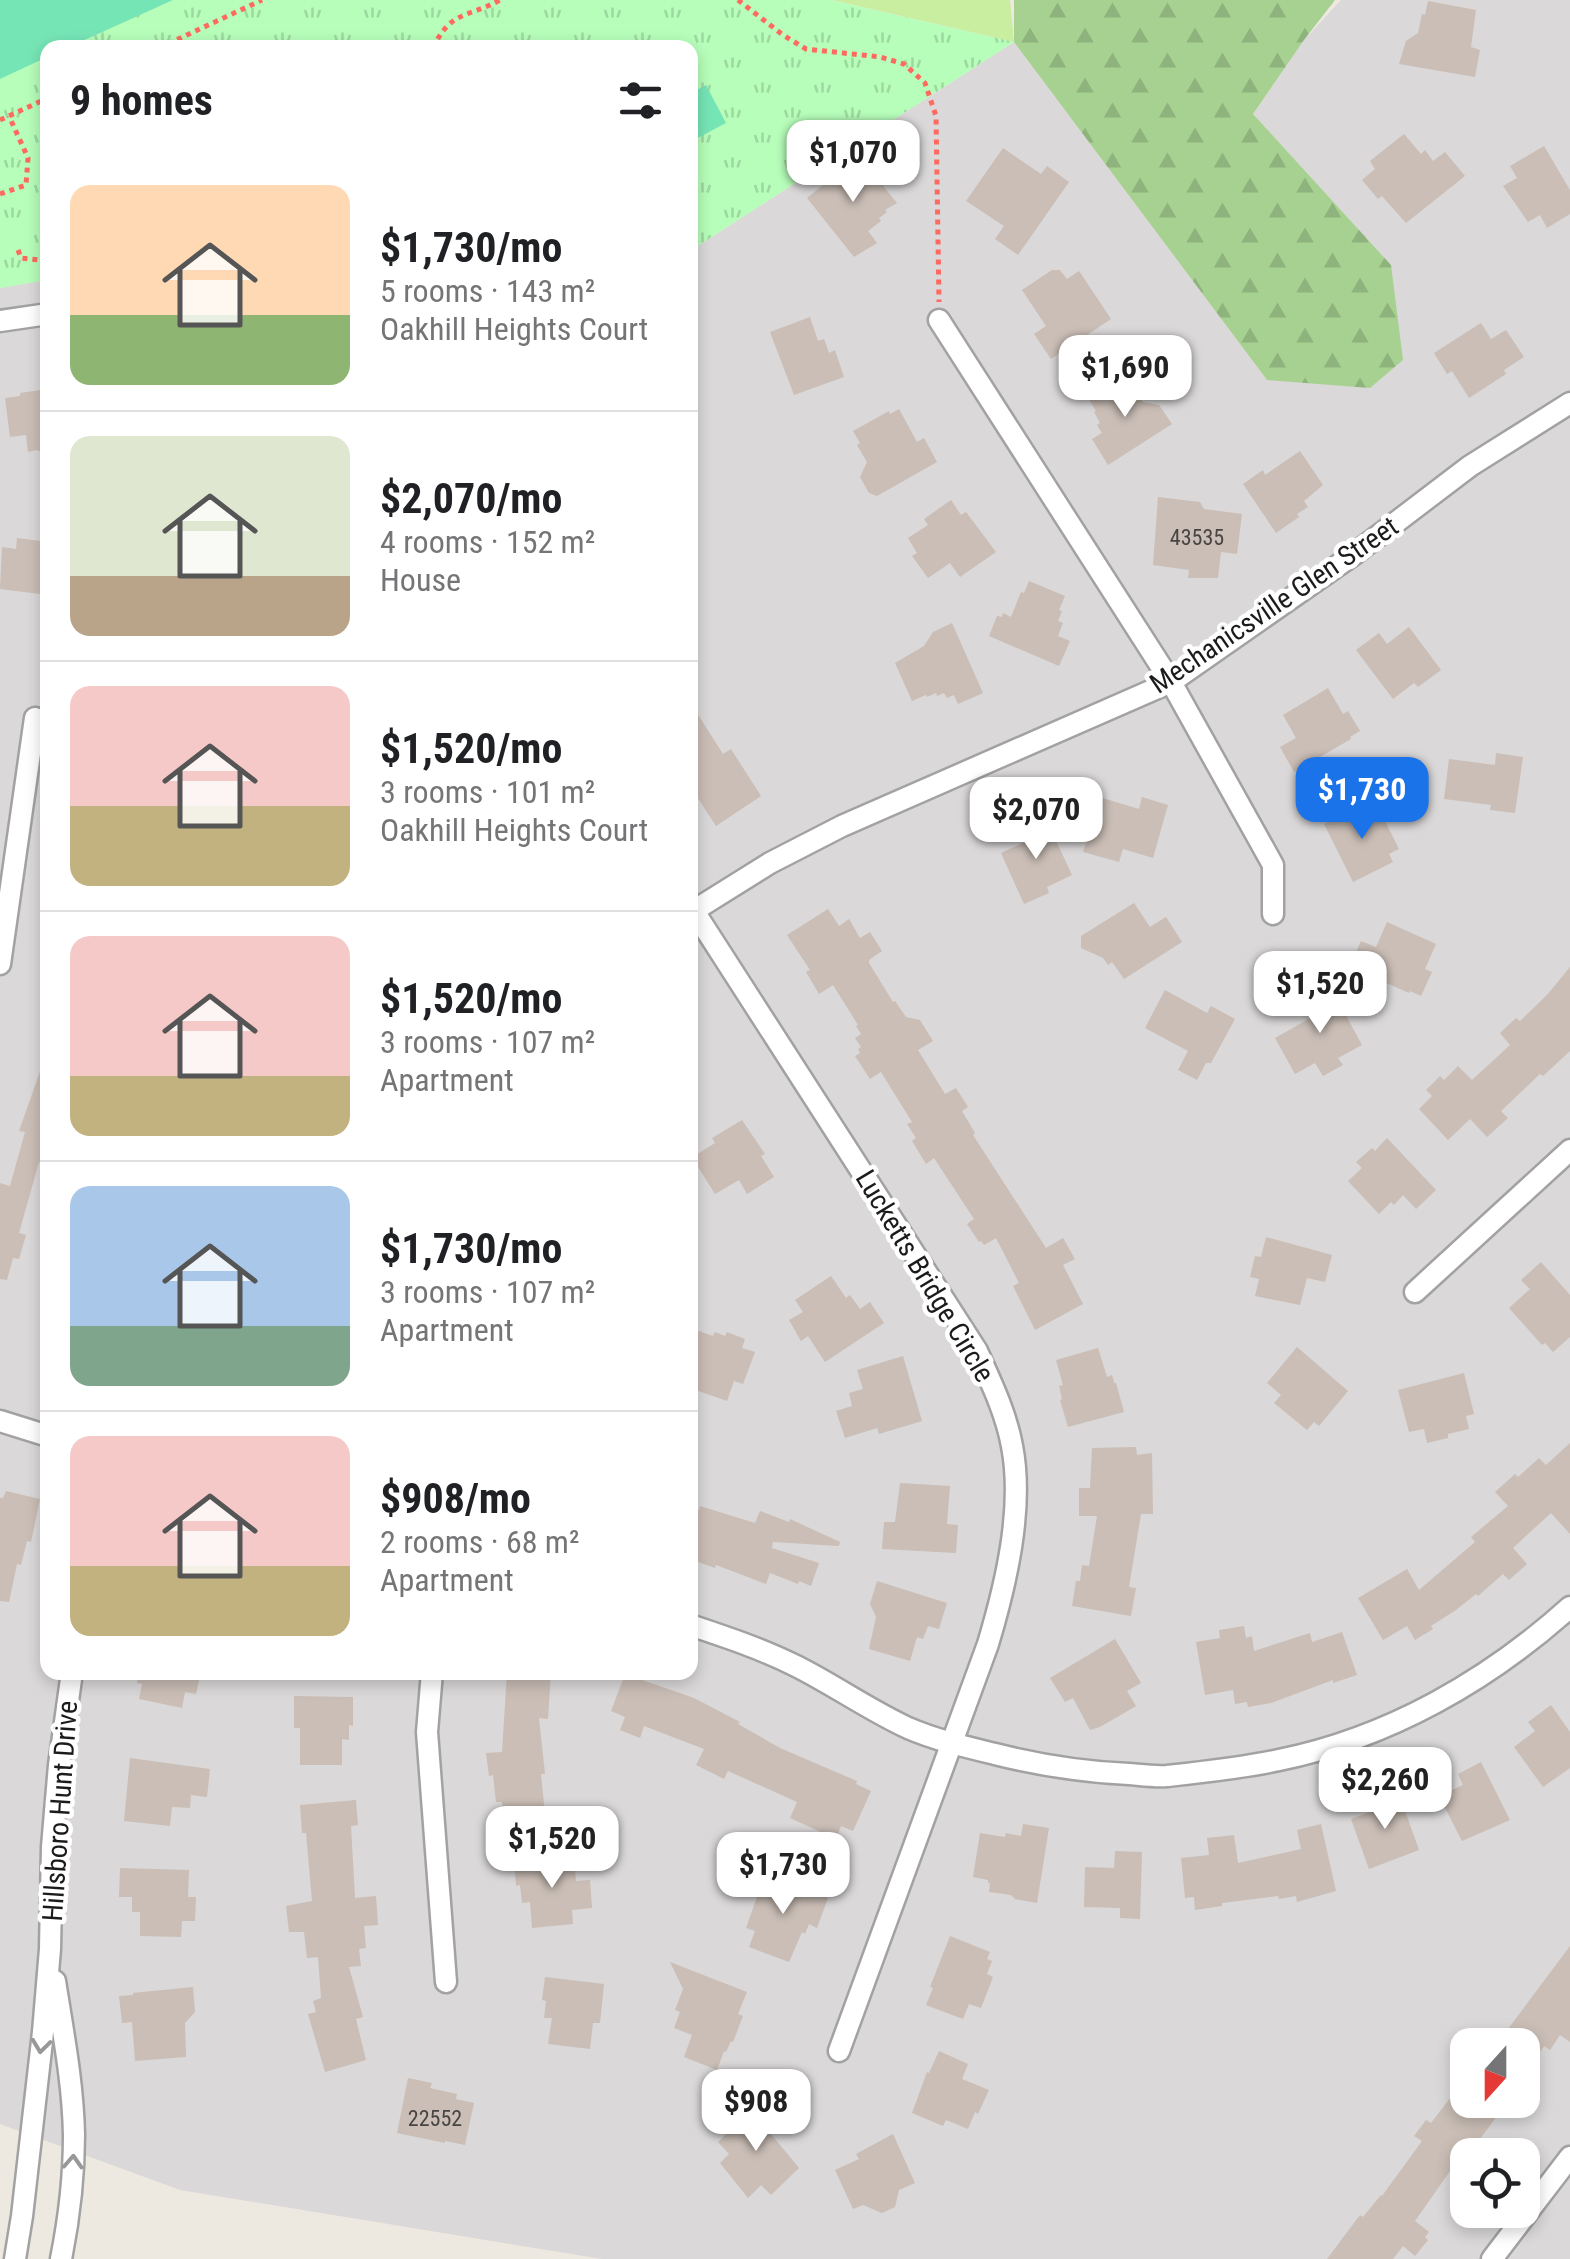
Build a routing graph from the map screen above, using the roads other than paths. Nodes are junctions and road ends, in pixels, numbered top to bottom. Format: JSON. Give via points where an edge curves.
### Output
{"nodes":[{"id":1,"x":40,"y":315,"type":"edge"},
{"id":2,"x":940,"y":320,"type":"road end"},
{"id":3,"x":0,"y":321,"type":"edge"},
{"id":4,"x":1570,"y":404,"type":"edge"},
{"id":5,"x":1171,"y":682,"type":"junction"},
{"id":6,"x":35,"y":718,"type":"dead end"},
{"id":7,"x":698,"y":906,"type":"edge"},
{"id":8,"x":1273,"y":914,"type":"dead end"},
{"id":9,"x":698,"y":921,"type":"edge"},
{"id":10,"x":0,"y":964,"type":"edge"},
{"id":11,"x":1570,"y":1150,"type":"edge"},
{"id":12,"x":1415,"y":1292,"type":"dead end"},
{"id":13,"x":0,"y":1422,"type":"edge"},
{"id":14,"x":40,"y":1434,"type":"edge"},
{"id":15,"x":1570,"y":1607,"type":"edge"},
{"id":16,"x":698,"y":1628,"type":"edge"},
{"id":17,"x":71,"y":1680,"type":"edge"},
{"id":18,"x":431,"y":1680,"type":"edge"},
{"id":19,"x":952,"y":1744,"type":"junction"},
{"id":20,"x":50,"y":1949,"type":"junction"},
{"id":21,"x":446,"y":1982,"type":"dead end"},
{"id":22,"x":840,"y":2050,"type":"dead end"},
{"id":23,"x":1570,"y":2156,"type":"edge"},
{"id":24,"x":15,"y":2259,"type":"edge"},
{"id":25,"x":61,"y":2259,"type":"edge"},
{"id":26,"x":1492,"y":2259,"type":"edge"}],
"edges":[{"from":1,"to":3,"type":"street"},
{"from":2,"to":5,"type":"street"},
{"from":4,"to":5,"type":"street","name":"Mechanicsville Glen Street","via":[[1470,466]]},
{"from":5,"to":7,"type":"street","name":"Mechanicsville Glen Street","via":[[842,826]]},
{"from":5,"to":8,"type":"street","via":[[1273,865]]},
{"from":6,"to":10,"type":"street"},
{"from":9,"to":19,"type":"street","name":"Lucketts Bridge Circle","via":[[977,1352],[998,1398],[1013,1447],[1014,1523],[1001,1599]]},
{"from":11,"to":12,"type":"street"},
{"from":13,"to":14,"type":"street"},
{"from":15,"to":19,"type":"street","via":[[1490,1671],[1438,1702],[1385,1727],[1280,1760],[1167,1776],[1116,1774]]},
{"from":16,"to":19,"type":"street","via":[[797,1666],[909,1728]]},
{"from":17,"to":20,"type":"street","name":"Hillsboro Hunt Drive","via":[[53,1830]]},
{"from":18,"to":21,"type":"street","via":[[426,1732]]},
{"from":19,"to":22,"type":"street","name":"Lucketts Bridge Circle"},
{"from":20,"to":24,"type":"street","name":"Hillsboro Hunt Drive","one_way":true},
{"from":25,"to":20,"type":"street","name":"Hillsboro Hunt Drive","one_way":true,"via":[[74,2136]]},
{"from":23,"to":26,"type":"street"}]}
